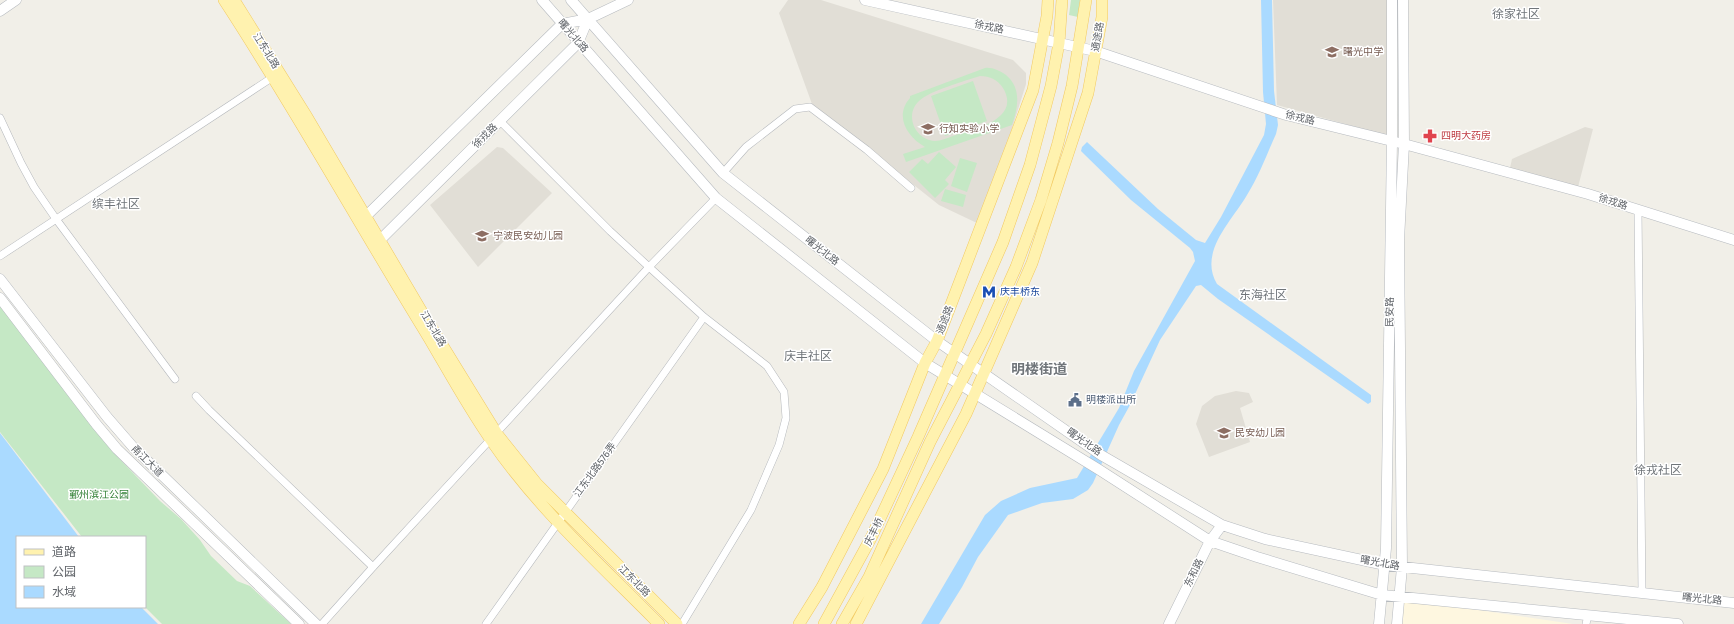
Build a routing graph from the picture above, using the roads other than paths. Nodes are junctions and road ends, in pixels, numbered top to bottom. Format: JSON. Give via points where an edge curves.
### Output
{"nodes":[{"id":1,"x":16,"y":0,"type":"edge"},
{"id":2,"x":224,"y":0,"type":"edge"},
{"id":3,"x":234,"y":0,"type":"edge"},
{"id":4,"x":542,"y":0,"type":"edge"},
{"id":5,"x":571,"y":0,"type":"edge"},
{"id":6,"x":628,"y":0,"type":"edge"},
{"id":7,"x":865,"y":0,"type":"edge"},
{"id":8,"x":1048,"y":0,"type":"edge"},
{"id":9,"x":1062,"y":0,"type":"edge"},
{"id":10,"x":1086,"y":0,"type":"edge"},
{"id":11,"x":1102,"y":0,"type":"edge"},
{"id":12,"x":1392,"y":0,"type":"edge"},
{"id":13,"x":1403,"y":0,"type":"edge"},
{"id":14,"x":0,"y":11,"type":"edge"},
{"id":15,"x":588,"y":19,"type":"junction"},
{"id":16,"x":562,"y":24,"type":"junction"},
{"id":17,"x":1043,"y":39,"type":"junction"},
{"id":18,"x":578,"y":43,"type":"junction"},
{"id":19,"x":1059,"y":43,"type":"junction"},
{"id":20,"x":1077,"y":47,"type":"junction"},
{"id":21,"x":1096,"y":51,"type":"junction"},
{"id":22,"x":276,"y":75,"type":"junction"},
{"id":23,"x":0,"y":118,"type":"edge"},
{"id":24,"x":500,"y":121,"type":"junction"},
{"id":25,"x":1392,"y":141,"type":"junction"},
{"id":26,"x":1404,"y":144,"type":"junction"},
{"id":27,"x":723,"y":173,"type":"junction"},
{"id":28,"x":911,"y":188,"type":"dead end"},
{"id":29,"x":716,"y":198,"type":"junction"},
{"id":30,"x":1638,"y":210,"type":"junction"},
{"id":31,"x":56,"y":219,"type":"junction"},
{"id":32,"x":362,"y":220,"type":"junction"},
{"id":33,"x":1734,"y":240,"type":"edge"},
{"id":34,"x":377,"y":244,"type":"junction"},
{"id":35,"x":0,"y":256,"type":"edge"},
{"id":36,"x":649,"y":268,"type":"junction"},
{"id":37,"x":0,"y":279,"type":"edge"},
{"id":38,"x":0,"y":298,"type":"edge"},
{"id":39,"x":704,"y":317,"type":"junction"},
{"id":40,"x":937,"y":340,"type":"junction"},
{"id":41,"x":954,"y":353,"type":"junction"},
{"id":42,"x":925,"y":363,"type":"junction"},
{"id":43,"x":970,"y":364,"type":"junction"},
{"id":44,"x":985,"y":373,"type":"junction"},
{"id":45,"x":945,"y":374,"type":"junction"},
{"id":46,"x":175,"y":379,"type":"dead end"},
{"id":47,"x":960,"y":383,"type":"junction"},
{"id":48,"x":976,"y":392,"type":"junction"},
{"id":49,"x":196,"y":396,"type":"dead end"},
{"id":50,"x":494,"y":437,"type":"junction"},
{"id":51,"x":930,"y":442,"type":"joint"},
{"id":52,"x":565,"y":512,"type":"junction"},
{"id":53,"x":558,"y":522,"type":"junction"},
{"id":54,"x":1222,"y":525,"type":"junction"},
{"id":55,"x":1210,"y":541,"type":"junction"},
{"id":56,"x":1385,"y":565,"type":"junction"},
{"id":57,"x":373,"y":567,"type":"junction"},
{"id":58,"x":1402,"y":567,"type":"junction"},
{"id":59,"x":1642,"y":593,"type":"junction"},
{"id":60,"x":1382,"y":594,"type":"junction"},
{"id":61,"x":1400,"y":595,"type":"junction"},
{"id":62,"x":1734,"y":603,"type":"edge"},
{"id":63,"x":1587,"y":619,"type":"edge"},
{"id":64,"x":299,"y":624,"type":"edge"},
{"id":65,"x":316,"y":624,"type":"edge"},
{"id":66,"x":322,"y":624,"type":"edge"},
{"id":67,"x":486,"y":624,"type":"edge"},
{"id":68,"x":659,"y":624,"type":"edge"},
{"id":69,"x":677,"y":624,"type":"edge"},
{"id":70,"x":682,"y":624,"type":"edge"},
{"id":71,"x":799,"y":624,"type":"edge"},
{"id":72,"x":824,"y":624,"type":"edge"},
{"id":73,"x":842,"y":624,"type":"edge"},
{"id":74,"x":856,"y":624,"type":"edge"},
{"id":75,"x":1169,"y":624,"type":"edge"},
{"id":76,"x":1379,"y":624,"type":"edge"},
{"id":77,"x":1397,"y":624,"type":"edge"},
{"id":78,"x":1678,"y":624,"type":"edge"}],
"edges":[{"from":1,"to":14,"type":"main road"},
{"from":2,"to":22,"type":"main road","name":"江东北路"},
{"from":3,"to":22,"type":"main road","name":"江东北路"},
{"from":4,"to":16,"type":"main road","name":"曙光北路"},
{"from":5,"to":15,"type":"main road","name":"曙光北路"},
{"from":6,"to":15,"type":"main road"},
{"from":7,"to":17,"type":"main road","name":"徐戎路"},
{"from":8,"to":17,"type":"main road","name":"通途路"},
{"from":9,"to":19,"type":"main road"},
{"from":10,"to":20,"type":"main road","name":"通途路"},
{"from":11,"to":21,"type":"main road","name":"通途路"},
{"from":12,"to":25,"type":"main road","name":"民安路"},
{"from":13,"to":26,"type":"main road","name":"民安路"},
{"from":15,"to":16,"type":"main road"},
{"from":15,"to":18,"type":"main road","name":"徐戎路"},
{"from":15,"to":27,"type":"main road","name":"曙光北路"},
{"from":16,"to":18,"type":"main road","name":"曙光北路"},
{"from":16,"to":32,"type":"main road"},
{"from":17,"to":19,"type":"main road","name":"徐戎路"},
{"from":17,"to":40,"type":"main road","name":"通途路","via":[[1033,90]]},
{"from":18,"to":24,"type":"main road","name":"徐戎路"},
{"from":18,"to":29,"type":"main road","name":"曙光北路"},
{"from":19,"to":20,"type":"main road","name":"徐戎路"},
{"from":19,"to":41,"type":"main road","via":[[1051,86],[1030,165],[1003,242]]},
{"from":20,"to":21,"type":"main road","name":"徐戎路"},
{"from":20,"to":43,"type":"main road","name":"通途路","via":[[1072,86],[1041,200],[1016,267]]},
{"from":21,"to":25,"type":"main road","name":"徐戎路","via":[[1286,115]]},
{"from":21,"to":44,"type":"main road","name":"通途路","via":[[1088,93],[1032,263]]},
{"from":22,"to":31,"type":"street"},
{"from":22,"to":32,"type":"main road","name":"江东北路"},
{"from":23,"to":31,"type":"street","via":[[34,187]]},
{"from":24,"to":34,"type":"main road","name":"徐戎路"},
{"from":24,"to":36,"type":"street"},
{"from":25,"to":26,"type":"main road","name":"徐戎路"},
{"from":25,"to":56,"type":"main road","name":"民安路"},
{"from":26,"to":30,"type":"main road","name":"徐戎路"},
{"from":26,"to":58,"type":"main road","name":"民安路","via":[[1400,240]]},
{"from":27,"to":28,"type":"street","via":[[746,146],[795,109],[810,107],[867,150]]},
{"from":27,"to":40,"type":"main road","name":"曙光北路"},
{"from":29,"to":36,"type":"street"},
{"from":29,"to":42,"type":"main road","name":"曙光北路"},
{"from":30,"to":33,"type":"main road","name":"徐戎路"},
{"from":30,"to":59,"type":"street"},
{"from":31,"to":35,"type":"street"},
{"from":31,"to":46,"type":"street"},
{"from":32,"to":34,"type":"main road","name":"江东北路"},
{"from":34,"to":50,"type":"main road","name":"江东北路","via":[[430,326]]},
{"from":36,"to":39,"type":"street"},
{"from":36,"to":50,"type":"street"},
{"from":37,"to":65,"type":"main road","name":"甬江大道","via":[[106,417],[138,453]]},
{"from":38,"to":64,"type":"main road","name":"甬江大道","via":[[118,449]]},
{"from":39,"to":52,"type":"street","name":"江东北路576弄"},
{"from":39,"to":70,"type":"street","via":[[766,366],[784,392],[786,418],[779,445],[750,510]]},
{"from":40,"to":41,"type":"main road","name":"曙光北路"},
{"from":40,"to":42,"type":"main road","name":"通途路"},
{"from":41,"to":43,"type":"main road","name":"曙光北路"},
{"from":41,"to":45,"type":"main road"},
{"from":42,"to":45,"type":"main road","name":"曙光北路"},
{"from":42,"to":71,"type":"main road","name":"通途路","via":[[883,469],[822,587]]},
{"from":43,"to":44,"type":"main road","name":"曙光北路"},
{"from":43,"to":47,"type":"main road","name":"通途路"},
{"from":44,"to":48,"type":"main road","name":"通途路"},
{"from":44,"to":54,"type":"main road","name":"曙光北路","via":[[1101,455]]},
{"from":45,"to":47,"type":"main road","name":"曙光北路"},
{"from":45,"to":72,"type":"main road","name":"庆丰桥","via":[[871,538]]},
{"from":47,"to":48,"type":"main road","name":"曙光北路"},
{"from":47,"to":51,"type":"main road","name":"通途路"},
{"from":48,"to":55,"type":"main road","name":"曙光北路"},
{"from":48,"to":74,"type":"main road","name":"通途路"},
{"from":49,"to":57,"type":"street"},
{"from":50,"to":52,"type":"main road","name":"江东北路"},
{"from":50,"to":53,"type":"main road","name":"江东北路","via":[[529,489]]},
{"from":50,"to":57,"type":"street"},
{"from":51,"to":73,"type":"main road","name":"庆丰桥","via":[[869,577]]},
{"from":52,"to":53,"type":"street","name":"江东北路576弄"},
{"from":52,"to":69,"type":"main road","name":"江东北路"},
{"from":53,"to":67,"type":"street","name":"江东北路576弄"},
{"from":53,"to":68,"type":"main road","name":"江东北路"},
{"from":54,"to":55,"type":"main road","name":"东和路"},
{"from":54,"to":56,"type":"main road","name":"曙光北路","via":[[1265,539]]},
{"from":55,"to":60,"type":"main road","name":"曙光北路"},
{"from":55,"to":75,"type":"main road","name":"东和路"},
{"from":56,"to":58,"type":"main road","name":"曙光北路"},
{"from":56,"to":60,"type":"main road","name":"民安路"},
{"from":57,"to":66,"type":"street"},
{"from":58,"to":59,"type":"main road","name":"曙光北路"},
{"from":58,"to":61,"type":"main road","name":"民安路"},
{"from":59,"to":62,"type":"main road","name":"曙光北路"},
{"from":60,"to":61,"type":"main road","name":"曙光北路"},
{"from":60,"to":76,"type":"main road","name":"民安路"},
{"from":61,"to":63,"type":"main road","name":"曙光北路"},
{"from":61,"to":77,"type":"main road","name":"民安路"},
{"from":63,"to":78,"type":"main road","name":"曙光北路"}]}
